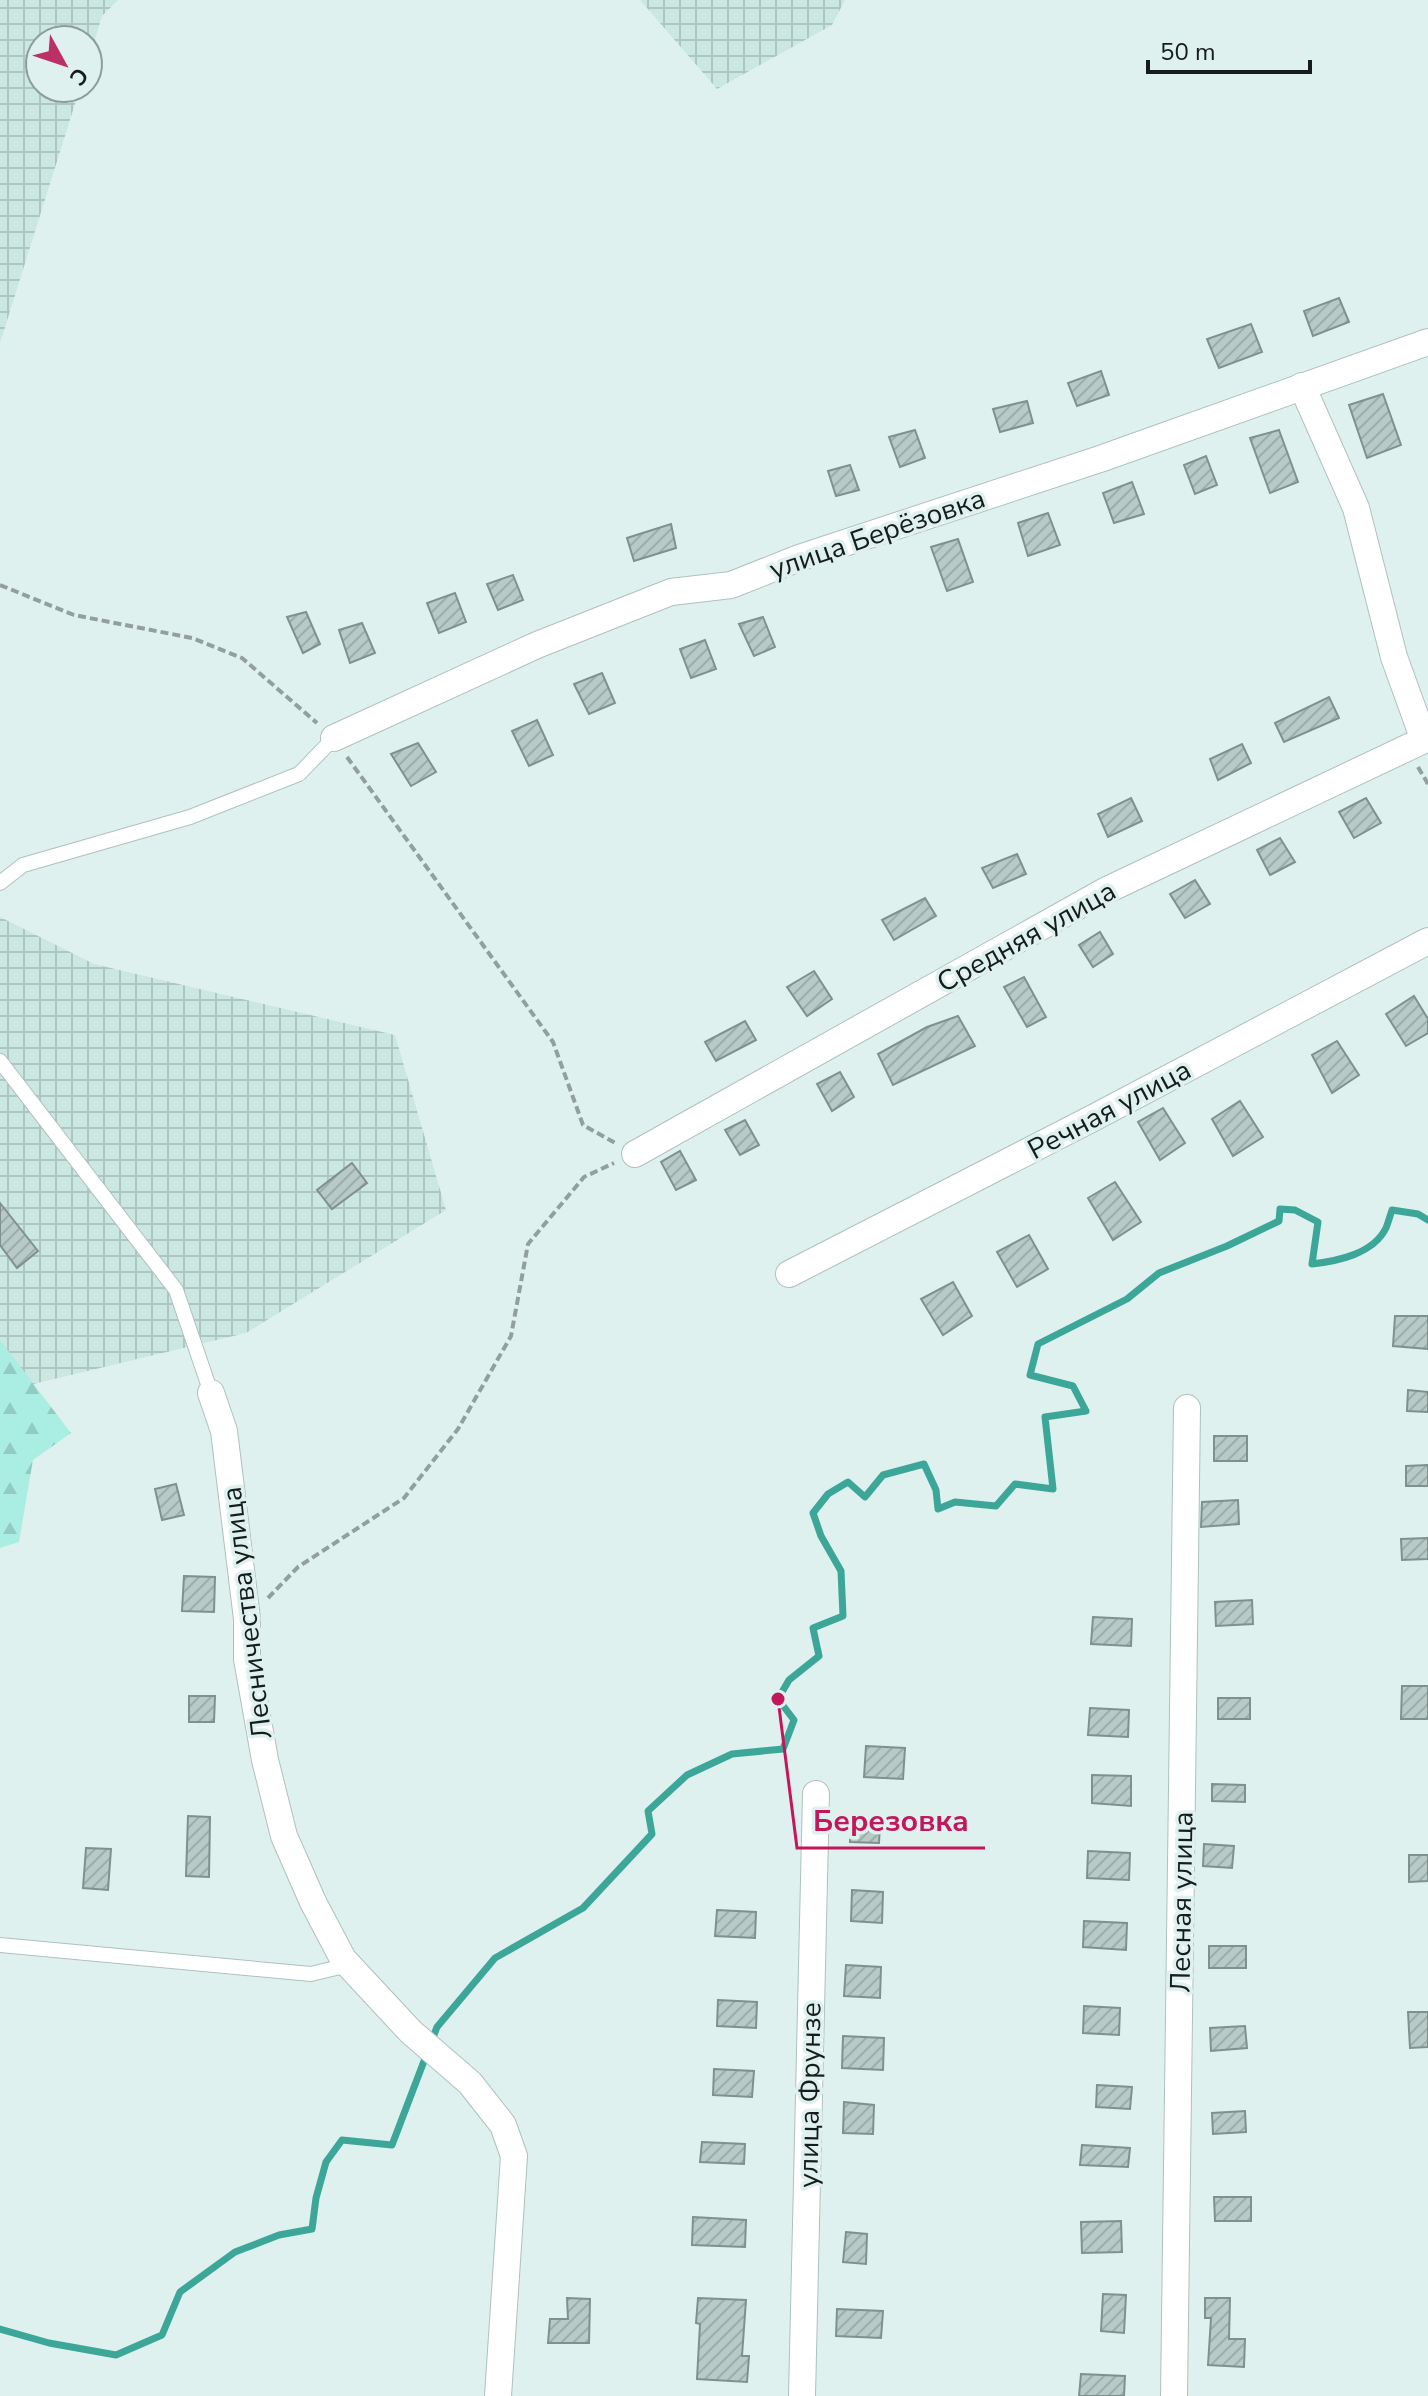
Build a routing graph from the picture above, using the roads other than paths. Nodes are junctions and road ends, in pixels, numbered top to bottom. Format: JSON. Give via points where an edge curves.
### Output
{"nodes":[{"id":1,"x":1428,"y":342,"type":"edge"},
{"id":2,"x":1302,"y":386,"type":"junction"},
{"id":3,"x":334,"y":738,"type":"joint"},
{"id":4,"x":1426,"y":739,"type":"edge"},
{"id":5,"x":0,"y":883,"type":"edge"},
{"id":6,"x":1428,"y":941,"type":"edge"},
{"id":7,"x":0,"y":1061,"type":"edge"},
{"id":8,"x":635,"y":1154,"type":"road end"},
{"id":9,"x":789,"y":1274,"type":"dead end"},
{"id":10,"x":211,"y":1393,"type":"joint"},
{"id":11,"x":1187,"y":1408,"type":"dead end"},
{"id":12,"x":816,"y":1794,"type":"dead end"},
{"id":13,"x":0,"y":1945,"type":"edge"},
{"id":14,"x":348,"y":1965,"type":"junction"},
{"id":15,"x":498,"y":2396,"type":"edge"},
{"id":16,"x":802,"y":2396,"type":"edge"},
{"id":17,"x":1174,"y":2396,"type":"edge"}],
"edges":[{"from":1,"to":2,"type":"street","name":"улица Берёзовка"},
{"from":2,"to":3,"type":"street","name":"улица Берёзовка","via":[[731,585],[671,592],[537,645]]},
{"from":2,"to":4,"type":"street","via":[[1356,508],[1394,657]]},
{"from":3,"to":5,"type":"lane","via":[[299,774],[190,817],[23,865]]},
{"from":4,"to":8,"type":"street","name":"Средняя улица","via":[[1105,891]]},
{"from":6,"to":9,"type":"street","name":"Речная улица"},
{"from":7,"to":10,"type":"lane","via":[[176,1290]]},
{"from":10,"to":14,"type":"street","name":"Лесничества улица","via":[[224,1431],[247,1619],[247,1659],[265,1760],[284,1836]]},
{"from":11,"to":17,"type":"street","name":"Лесная улица"},
{"from":12,"to":16,"type":"street","name":"улица Фрунзе"},
{"from":13,"to":14,"type":"lane","via":[[311,1974]]},
{"from":14,"to":15,"type":"street","name":"Лесничества улица","via":[[470,2083],[503,2125],[514,2156]]}]}
